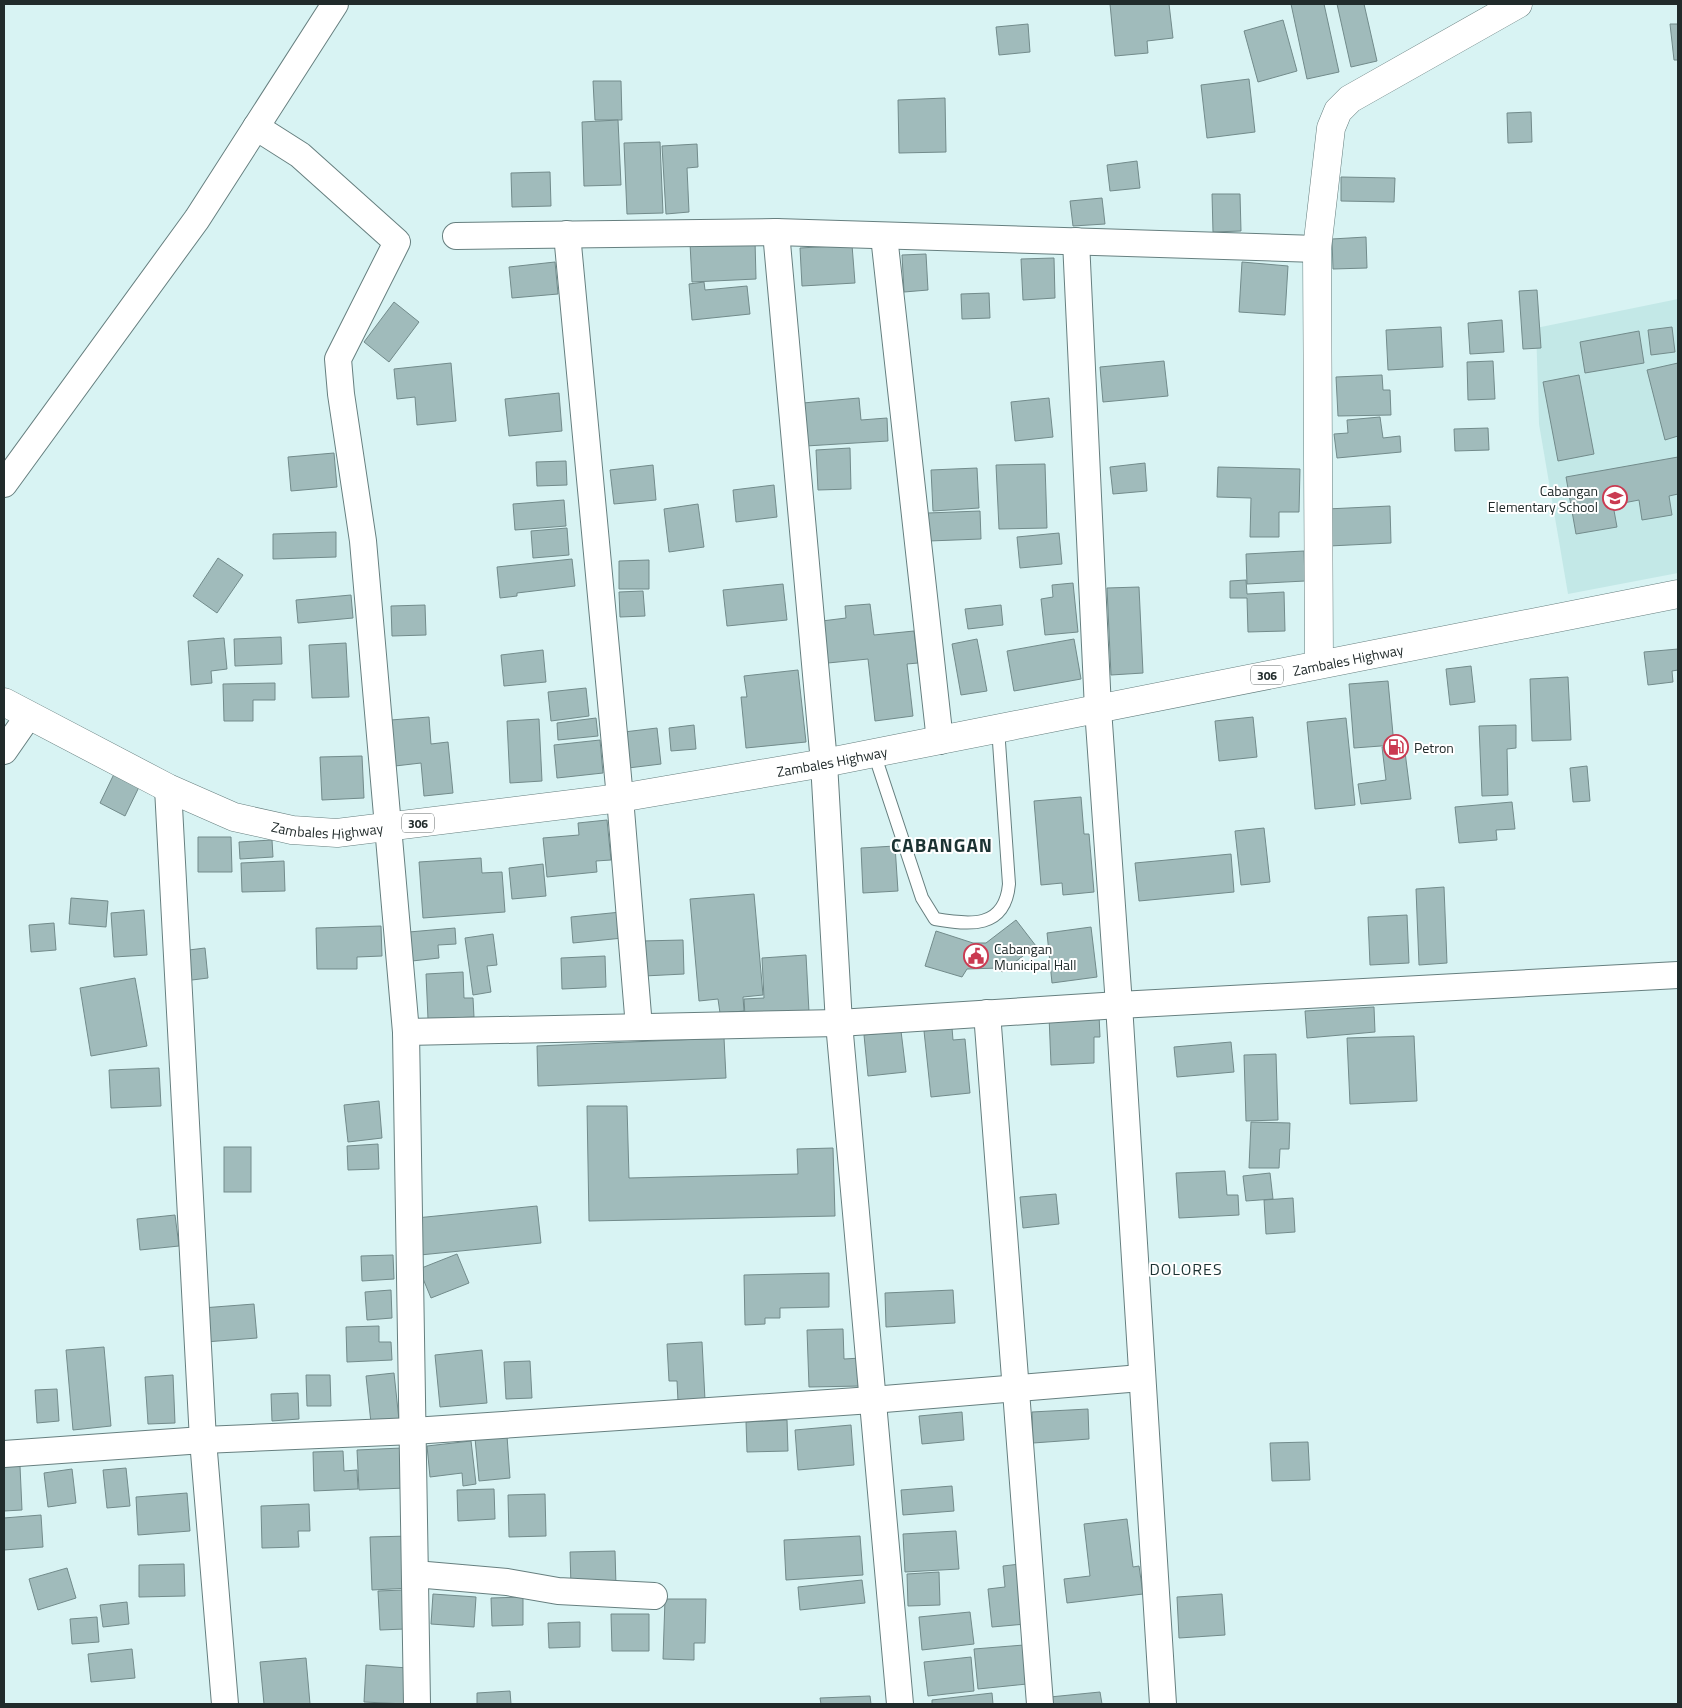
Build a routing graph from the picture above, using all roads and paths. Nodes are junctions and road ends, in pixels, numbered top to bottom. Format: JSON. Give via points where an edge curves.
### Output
{"nodes":[{"id":1,"x":335,"y":4,"type":"edge"},
{"id":2,"x":1518,"y":4,"type":"edge"},
{"id":3,"x":256,"y":127,"type":"junction"},
{"id":4,"x":776,"y":232,"type":"junction"},
{"id":5,"x":567,"y":234,"type":"junction"},
{"id":6,"x":456,"y":236,"type":"dead end"},
{"id":7,"x":884,"y":236,"type":"junction"},
{"id":8,"x":1076,"y":241,"type":"junction"},
{"id":9,"x":1317,"y":249,"type":"junction"},
{"id":10,"x":4,"y":484,"type":"edge"},
{"id":11,"x":1678,"y":594,"type":"edge"},
{"id":12,"x":1319,"y":664,"type":"junction"},
{"id":13,"x":4,"y":702,"type":"edge"},
{"id":14,"x":1098,"y":709,"type":"junction"},
{"id":15,"x":29,"y":715,"type":"junction"},
{"id":16,"x":998,"y":728,"type":"junction"},
{"id":17,"x":940,"y":741,"type":"junction"},
{"id":18,"x":4,"y":751,"type":"edge"},
{"id":19,"x":874,"y":753,"type":"junction"},
{"id":20,"x":824,"y":763,"type":"junction"},
{"id":21,"x":168,"y":788,"type":"junction"},
{"id":22,"x":620,"y":798,"type":"junction"},
{"id":23,"x":388,"y":826,"type":"junction"},
{"id":24,"x":1678,"y":974,"type":"edge"},
{"id":25,"x":1119,"y":1005,"type":"junction"},
{"id":26,"x":987,"y":1013,"type":"junction"},
{"id":27,"x":839,"y":1023,"type":"junction"},
{"id":28,"x":638,"y":1027,"type":"junction"},
{"id":29,"x":406,"y":1032,"type":"junction"},
{"id":30,"x":1141,"y":1378,"type":"junction"},
{"id":31,"x":1015,"y":1388,"type":"junction"},
{"id":32,"x":872,"y":1400,"type":"junction"},
{"id":33,"x":413,"y":1431,"type":"junction"},
{"id":34,"x":203,"y":1440,"type":"junction"},
{"id":35,"x":4,"y":1454,"type":"edge"},
{"id":36,"x":415,"y":1574,"type":"junction"},
{"id":37,"x":654,"y":1596,"type":"dead end"},
{"id":38,"x":225,"y":1704,"type":"edge"},
{"id":39,"x":417,"y":1704,"type":"edge"},
{"id":40,"x":900,"y":1704,"type":"edge"},
{"id":41,"x":1040,"y":1704,"type":"edge"},
{"id":42,"x":1163,"y":1704,"type":"edge"}],
"edges":[{"from":1,"to":3,"type":"street"},
{"from":2,"to":9,"type":"main road","via":[[1350,98],[1338,111],[1331,128]]},
{"from":3,"to":10,"type":"street","via":[[197,219]]},
{"from":3,"to":23,"type":"street","via":[[300,155],[397,242],[338,359],[340,394],[363,541]]},
{"from":4,"to":5,"type":"street"},
{"from":4,"to":7,"type":"street"},
{"from":4,"to":20,"type":"street"},
{"from":5,"to":6,"type":"street"},
{"from":5,"to":22,"type":"street"},
{"from":7,"to":8,"type":"street"},
{"from":7,"to":17,"type":"street"},
{"from":8,"to":9,"type":"street"},
{"from":8,"to":14,"type":"street"},
{"from":9,"to":12,"type":"main road"},
{"from":11,"to":12,"type":"main road","name":"Zambales Highway","number":"306"},
{"from":12,"to":14,"type":"main road","name":"Zambales Highway","number":"306"},
{"from":13,"to":15,"type":"main road","name":"Zambales Highway","number":"306"},
{"from":14,"to":16,"type":"main road","name":"Zambales Highway","number":"306"},
{"from":14,"to":25,"type":"street"},
{"from":15,"to":18,"type":"street"},
{"from":15,"to":21,"type":"main road","name":"Zambales Highway","number":"306"},
{"from":16,"to":17,"type":"main road","name":"Zambales Highway","number":"306"},
{"from":16,"to":19,"type":"lane","via":[[1008,901],[996,915],[981,922],[935,919],[922,898]]},
{"from":17,"to":19,"type":"main road","name":"Zambales Highway","number":"306"},
{"from":19,"to":20,"type":"main road","name":"Zambales Highway","number":"306"},
{"from":20,"to":22,"type":"main road","name":"Zambales Highway","number":"306"},
{"from":20,"to":27,"type":"street"},
{"from":21,"to":23,"type":"main road","name":"Zambales Highway","number":"306","via":[[234,817],[292,830],[337,833]]},
{"from":21,"to":34,"type":"street"},
{"from":22,"to":23,"type":"main road","name":"Zambales Highway","number":"306"},
{"from":22,"to":28,"type":"street"},
{"from":23,"to":29,"type":"street"},
{"from":24,"to":25,"type":"street"},
{"from":25,"to":26,"type":"street"},
{"from":25,"to":30,"type":"street"},
{"from":26,"to":27,"type":"street"},
{"from":26,"to":31,"type":"street"},
{"from":27,"to":28,"type":"street"},
{"from":27,"to":32,"type":"street"},
{"from":28,"to":29,"type":"street"},
{"from":29,"to":33,"type":"street"},
{"from":30,"to":31,"type":"street"},
{"from":30,"to":42,"type":"street"},
{"from":31,"to":32,"type":"street"},
{"from":31,"to":41,"type":"street"},
{"from":32,"to":33,"type":"street"},
{"from":32,"to":40,"type":"street"},
{"from":33,"to":34,"type":"street"},
{"from":33,"to":36,"type":"street"},
{"from":34,"to":35,"type":"street"},
{"from":34,"to":38,"type":"street"},
{"from":36,"to":37,"type":"street","via":[[507,1582],[558,1591]]},
{"from":36,"to":39,"type":"street"}]}
